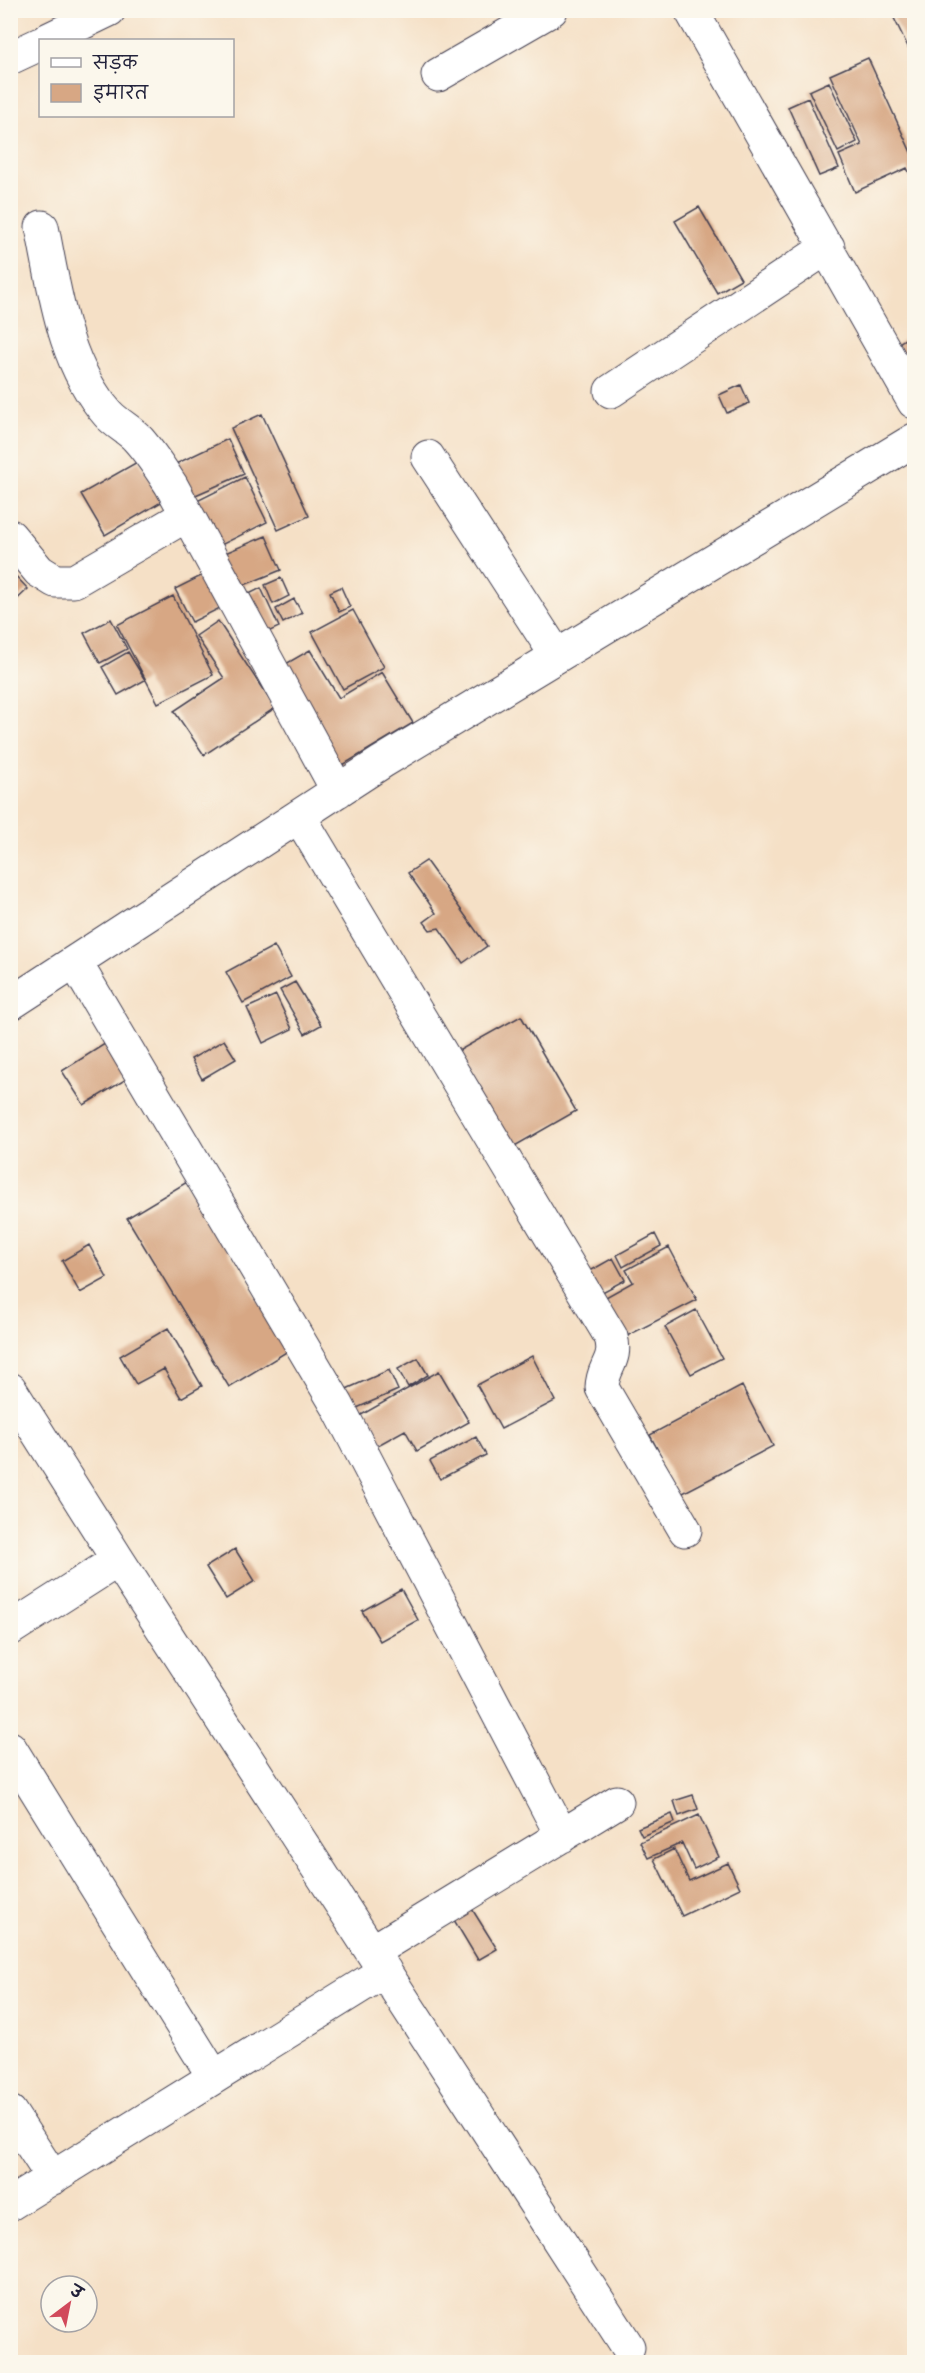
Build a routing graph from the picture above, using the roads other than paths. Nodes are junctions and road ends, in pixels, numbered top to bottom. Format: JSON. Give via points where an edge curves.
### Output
{"nodes":[{"id":1,"x":109,"y":10,"type":"edge"},
{"id":2,"x":551,"y":10,"type":"edge"},
{"id":3,"x":691,"y":10,"type":"edge"},
{"id":4,"x":61,"y":26,"type":"edge"},
{"id":5,"x":39,"y":44,"type":"edge"},
{"id":6,"x":10,"y":58,"type":"edge"},
{"id":7,"x":438,"y":75,"type":"dead end"},
{"id":8,"x":42,"y":227,"type":"dead end"},
{"id":9,"x":828,"y":247,"type":"junction"},
{"id":10,"x":611,"y":391,"type":"dead end"},
{"id":11,"x":915,"y":402,"type":"edge"},
{"id":12,"x":915,"y":440,"type":"edge"},
{"id":13,"x":428,"y":457,"type":"dead end"},
{"id":14,"x":187,"y":515,"type":"junction"},
{"id":15,"x":10,"y":536,"type":"edge"},
{"id":16,"x":557,"y":656,"type":"junction"},
{"id":17,"x":338,"y":791,"type":"junction"},
{"id":18,"x":299,"y":816,"type":"junction"},
{"id":19,"x":75,"y":962,"type":"junction"},
{"id":20,"x":10,"y":1004,"type":"edge"},
{"id":21,"x":10,"y":1389,"type":"edge"},
{"id":22,"x":685,"y":1530,"type":"dead end"},
{"id":23,"x":118,"y":1560,"type":"junction"},
{"id":24,"x":10,"y":1629,"type":"edge"},
{"id":25,"x":10,"y":1748,"type":"edge"},
{"id":26,"x":617,"y":1802,"type":"dead end"},
{"id":27,"x":562,"y":1836,"type":"junction"},
{"id":28,"x":379,"y":1961,"type":"junction"},
{"id":29,"x":214,"y":2077,"type":"junction"},
{"id":30,"x":10,"y":2112,"type":"edge"},
{"id":31,"x":53,"y":2178,"type":"junction"},
{"id":32,"x":10,"y":2204,"type":"edge"},
{"id":33,"x":628,"y":2347,"type":"dead end"}],
"edges":[{"from":1,"to":4,"type":"street"},
{"from":2,"to":7,"type":"street"},
{"from":3,"to":9,"type":"street"},
{"from":5,"to":6,"type":"street"},
{"from":8,"to":14,"type":"street","via":[[62,323],[83,377],[108,415],[135,436],[154,458]]},
{"from":9,"to":10,"type":"street"},
{"from":9,"to":11,"type":"street"},
{"from":12,"to":16,"type":"street"},
{"from":13,"to":16,"type":"street"},
{"from":14,"to":15,"type":"street","via":[[74,581],[55,581],[39,571]]},
{"from":14,"to":17,"type":"street"},
{"from":16,"to":17,"type":"street"},
{"from":17,"to":18,"type":"street"},
{"from":18,"to":19,"type":"street"},
{"from":18,"to":22,"type":"street","via":[[611,1337],[615,1349],[602,1377],[602,1388]]},
{"from":19,"to":20,"type":"street"},
{"from":19,"to":27,"type":"street","via":[[337,1405]]},
{"from":21,"to":23,"type":"street"},
{"from":23,"to":24,"type":"street"},
{"from":23,"to":28,"type":"street"},
{"from":25,"to":29,"type":"street"},
{"from":26,"to":27,"type":"street"},
{"from":27,"to":28,"type":"street"},
{"from":28,"to":29,"type":"street"},
{"from":28,"to":33,"type":"street"},
{"from":29,"to":31,"type":"street"},
{"from":30,"to":31,"type":"street"},
{"from":31,"to":32,"type":"street"}]}
